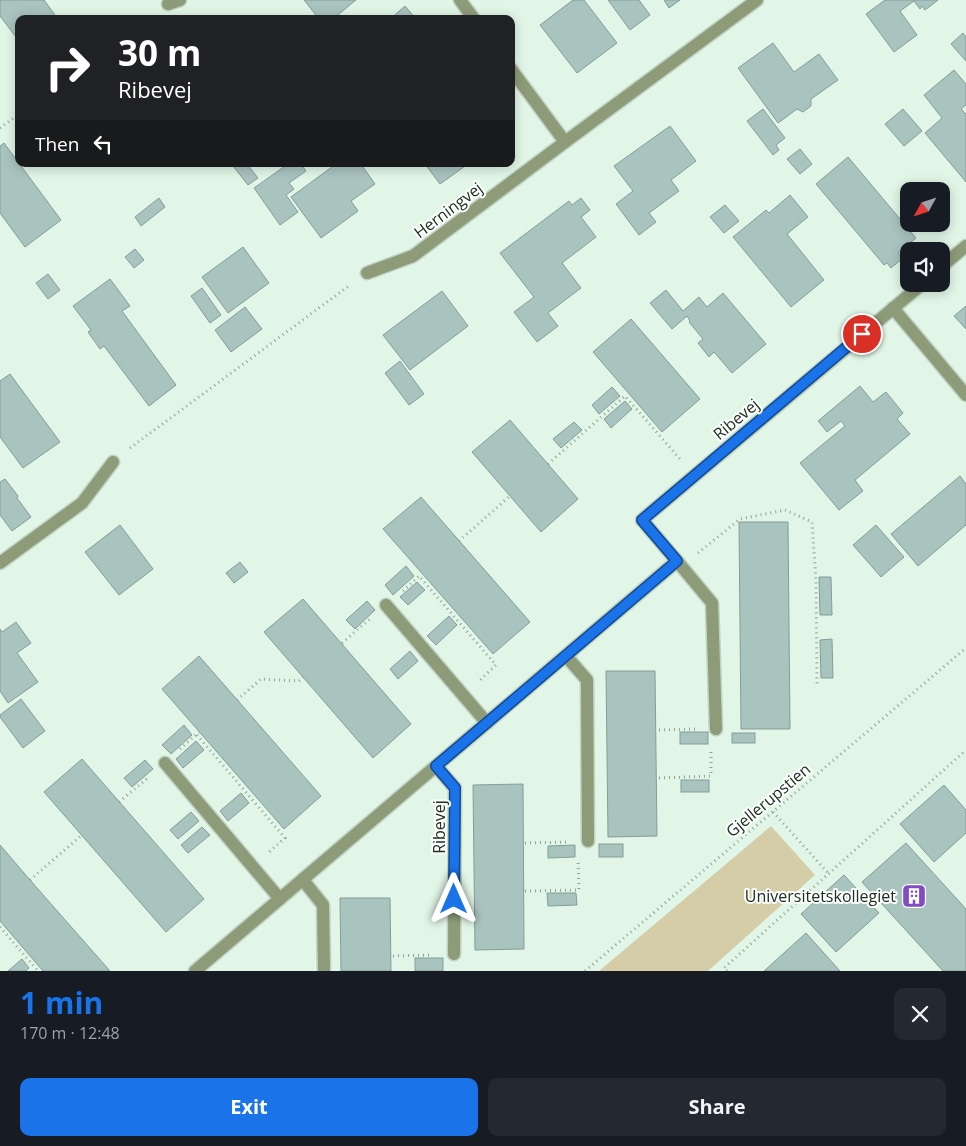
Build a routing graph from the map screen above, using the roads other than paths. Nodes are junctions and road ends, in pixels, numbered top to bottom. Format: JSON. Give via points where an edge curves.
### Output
{"nodes":[{"id":1,"x":460,"y":0,"type":"edge"},
{"id":2,"x":757,"y":0,"type":"edge"},
{"id":3,"x":471,"y":15,"type":"edge"},
{"id":4,"x":515,"y":74,"type":"edge"},
{"id":5,"x":565,"y":142,"type":"junction"},
{"id":6,"x":966,"y":246,"type":"edge"},
{"id":7,"x":950,"y":259,"type":"edge"},
{"id":8,"x":367,"y":273,"type":"road end"},
{"id":9,"x":912,"y":292,"type":"edge"},
{"id":10,"x":893,"y":308,"type":"junction"},
{"id":11,"x":966,"y":396,"type":"edge"},
{"id":12,"x":113,"y":462,"type":"road end"},
{"id":13,"x":677,"y":561,"type":"junction"},
{"id":14,"x":0,"y":563,"type":"edge"},
{"id":15,"x":386,"y":605,"type":"dead end"},
{"id":16,"x":566,"y":656,"type":"junction"},
{"id":17,"x":487,"y":722,"type":"junction"},
{"id":18,"x":716,"y":728,"type":"road end"},
{"id":19,"x":165,"y":763,"type":"dead end"},
{"id":20,"x":436,"y":766,"type":"junction"},
{"id":21,"x":588,"y":841,"type":"dead end"},
{"id":22,"x":302,"y":880,"type":"junction"},
{"id":23,"x":280,"y":899,"type":"junction"},
{"id":24,"x":454,"y":954,"type":"dead end"},
{"id":25,"x":195,"y":971,"type":"edge"},
{"id":26,"x":324,"y":971,"type":"edge"}],
"edges":[{"from":1,"to":3,"type":"street"},
{"from":2,"to":5,"type":"street","name":"Herningvej"},
{"from":4,"to":5,"type":"street"},
{"from":5,"to":8,"type":"street","name":"Herningvej","via":[[413,256]]},
{"from":6,"to":7,"type":"street"},
{"from":9,"to":10,"type":"street","name":"Ribevej"},
{"from":10,"to":11,"type":"street"},
{"from":10,"to":13,"type":"street","name":"Ribevej","via":[[642,520]]},
{"from":12,"to":14,"type":"street","via":[[82,504]]},
{"from":13,"to":16,"type":"street","name":"Ribevej"},
{"from":13,"to":18,"type":"street","name":"Ribevej","via":[[712,603]]},
{"from":15,"to":17,"type":"street"},
{"from":16,"to":17,"type":"street","name":"Ribevej"},
{"from":16,"to":21,"type":"street","via":[[587,680]]},
{"from":17,"to":20,"type":"street","name":"Ribevej"},
{"from":19,"to":23,"type":"street"},
{"from":20,"to":22,"type":"street","name":"Ribevej"},
{"from":20,"to":24,"type":"street","name":"Ribevej","via":[[455,788]]},
{"from":22,"to":23,"type":"street","name":"Ribevej"},
{"from":22,"to":26,"type":"street","via":[[324,905]]},
{"from":23,"to":25,"type":"street","name":"Ribevej"}]}
